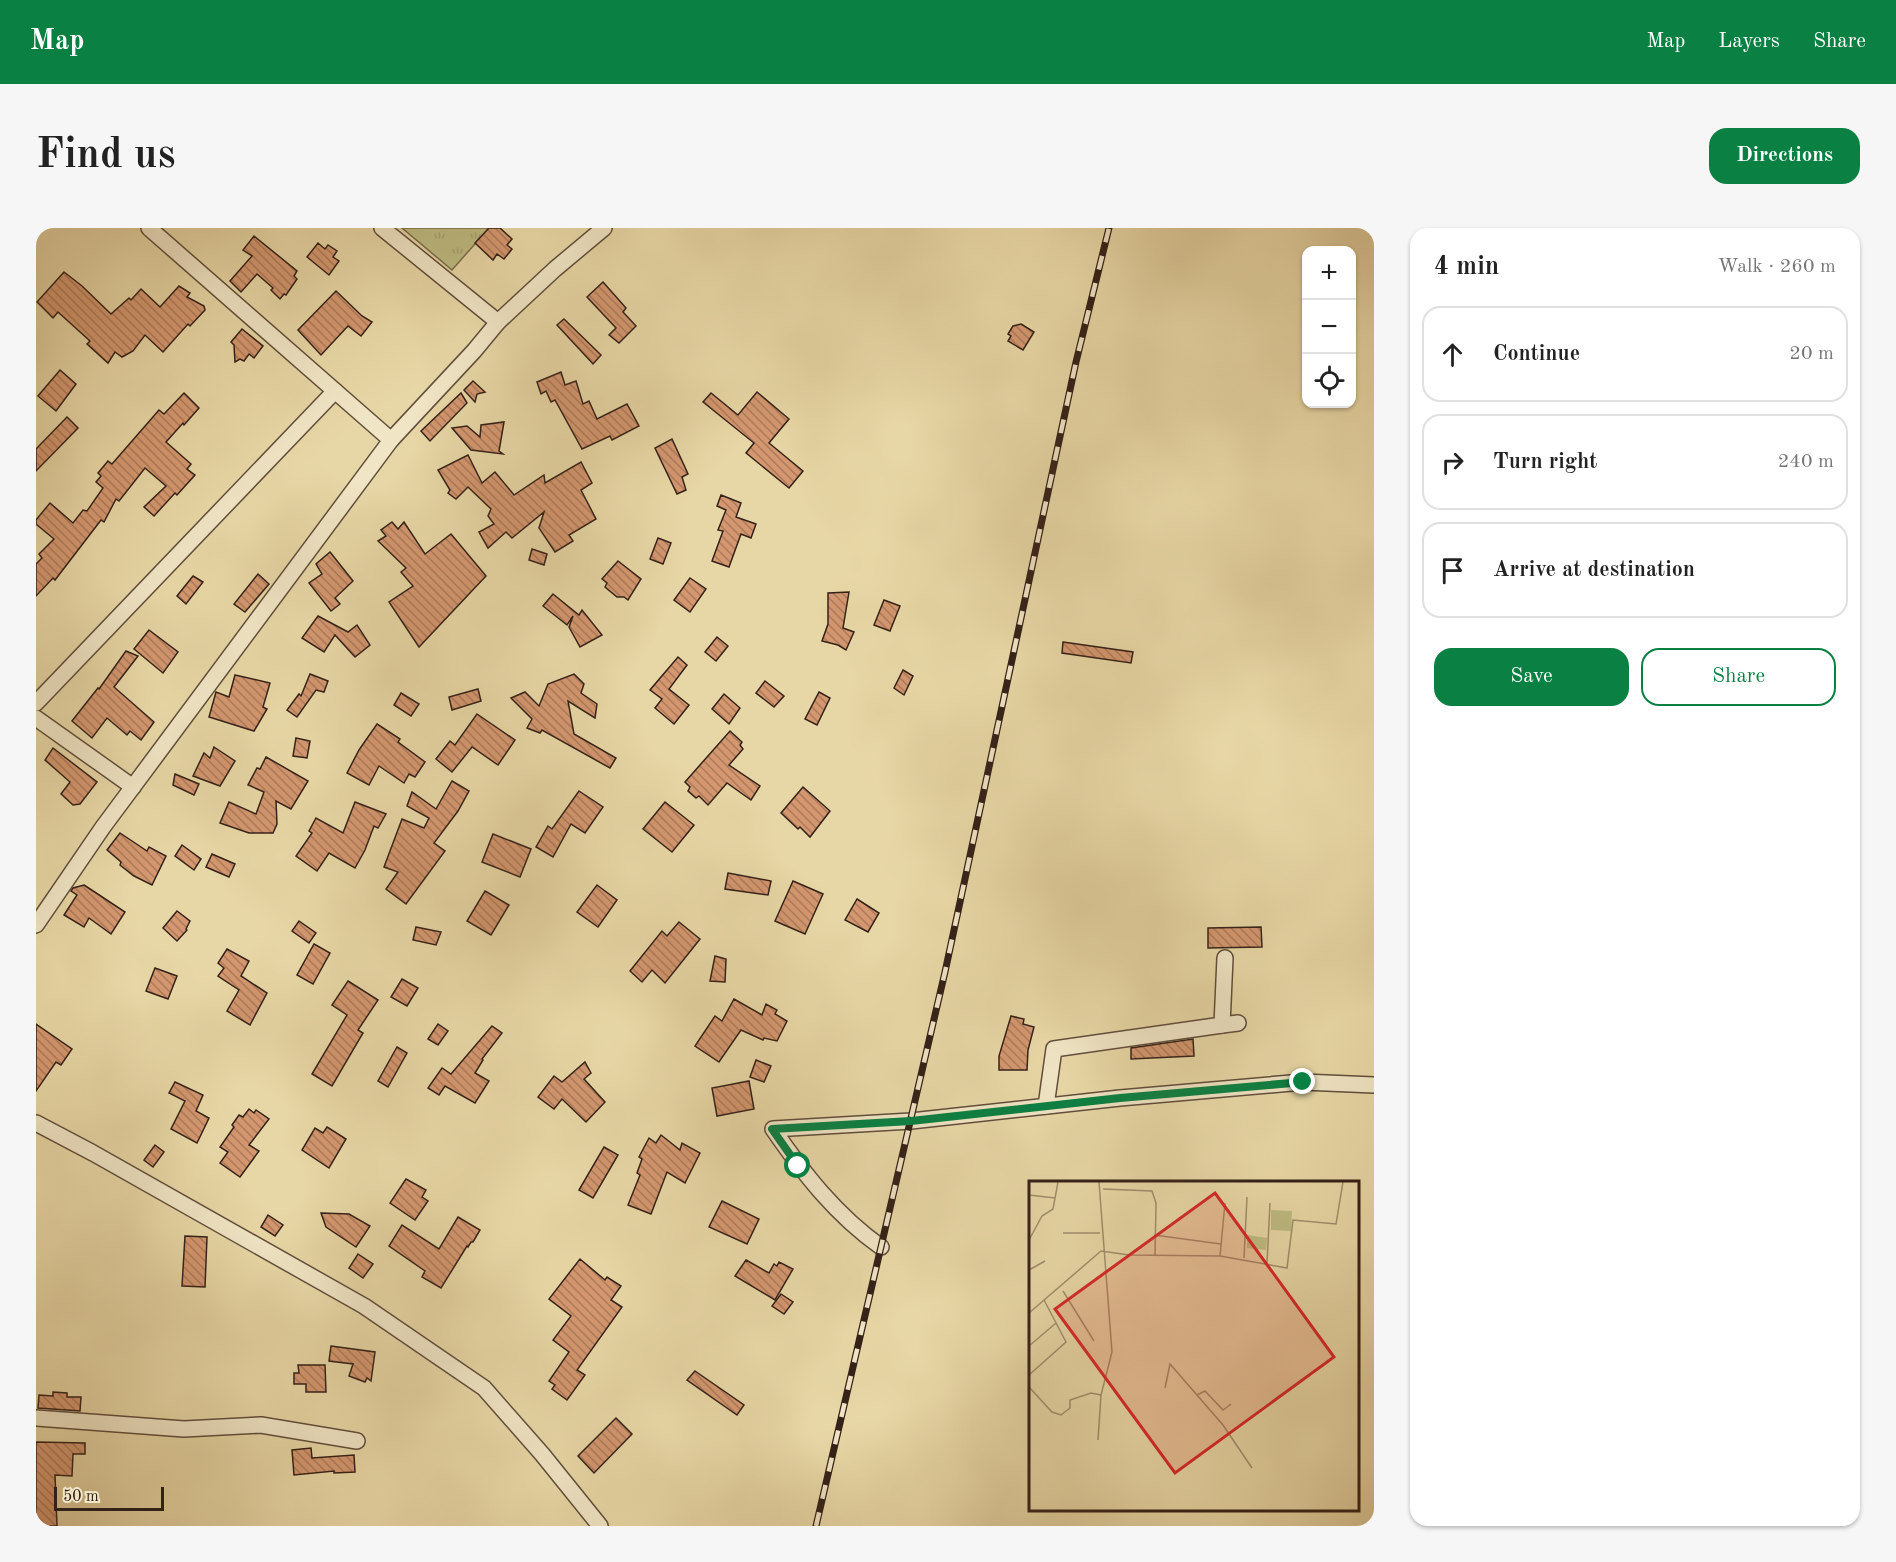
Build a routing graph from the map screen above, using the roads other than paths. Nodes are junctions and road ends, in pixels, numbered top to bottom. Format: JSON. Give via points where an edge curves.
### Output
{"nodes":[{"id":1,"x":150,"y":228,"type":"edge"},
{"id":2,"x":381,"y":228,"type":"edge"},
{"id":3,"x":604,"y":228,"type":"edge"},
{"id":4,"x":498,"y":322,"type":"junction"},
{"id":5,"x":335,"y":391,"type":"junction"},
{"id":6,"x":391,"y":440,"type":"junction"},
{"id":7,"x":36,"y":703,"type":"edge"},
{"id":8,"x":36,"y":718,"type":"edge"},
{"id":9,"x":133,"y":787,"type":"junction"},
{"id":10,"x":36,"y":925,"type":"edge"},
{"id":11,"x":1225,"y":958,"type":"dead end"},
{"id":12,"x":1374,"y":1085,"type":"edge"},
{"id":13,"x":1046,"y":1106,"type":"junction"},
{"id":14,"x":36,"y":1123,"type":"edge"},
{"id":15,"x":881,"y":1246,"type":"dead end"},
{"id":16,"x":36,"y":1418,"type":"edge"},
{"id":17,"x":357,"y":1441,"type":"dead end"},
{"id":18,"x":600,"y":1526,"type":"edge"}],
"edges":[{"from":1,"to":5,"type":"street"},
{"from":2,"to":4,"type":"street"},
{"from":3,"to":4,"type":"street"},
{"from":4,"to":6,"type":"street"},
{"from":5,"to":6,"type":"street"},
{"from":5,"to":7,"type":"street"},
{"from":6,"to":9,"type":"street"},
{"from":8,"to":9,"type":"street"},
{"from":9,"to":10,"type":"street"},
{"from":11,"to":13,"type":"street","via":[[1230,1024],[1054,1049]]},
{"from":12,"to":13,"type":"street","via":[[1303,1082]]},
{"from":13,"to":15,"type":"street","via":[[911,1121],[772,1129],[828,1201]]},
{"from":14,"to":18,"type":"street","via":[[364,1306],[484,1389],[543,1454]]},
{"from":16,"to":17,"type":"street","via":[[184,1429],[261,1425]]}]}
